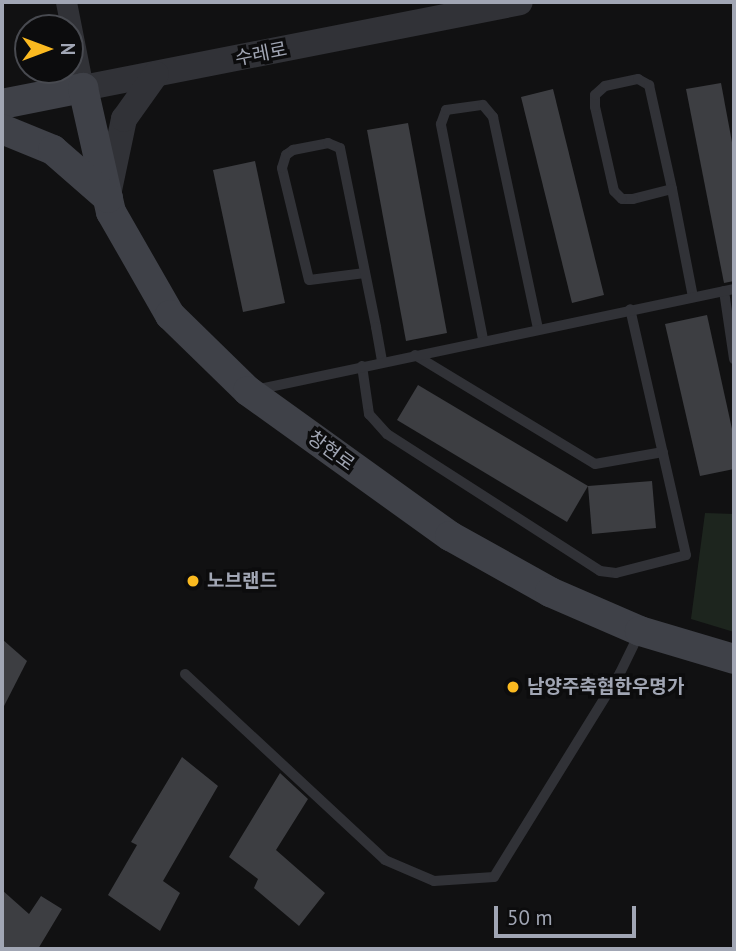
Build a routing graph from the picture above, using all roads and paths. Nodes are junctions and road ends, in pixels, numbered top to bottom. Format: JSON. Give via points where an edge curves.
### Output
{"nodes":[{"id":1,"x":66,"y":2,"type":"edge"},
{"id":2,"x":520,"y":2,"type":"edge"},
{"id":3,"x":156,"y":74,"type":"junction"},
{"id":4,"x":83,"y":88,"type":"junction"},
{"id":5,"x":2,"y":104,"type":"edge"},
{"id":6,"x":2,"y":129,"type":"edge"},
{"id":7,"x":672,"y":190,"type":"junction"},
{"id":8,"x":108,"y":198,"type":"junction"},
{"id":9,"x":365,"y":273,"type":"junction"},
{"id":10,"x":729,"y":290,"type":"edge"},
{"id":11,"x":693,"y":297,"type":"junction"},
{"id":12,"x":630,"y":309,"type":"junction"},
{"id":13,"x":538,"y":328,"type":"junction"},
{"id":14,"x":483,"y":339,"type":"junction"},
{"id":15,"x":415,"y":355,"type":"junction"},
{"id":16,"x":734,"y":359,"type":"edge"},
{"id":17,"x":382,"y":362,"type":"junction"},
{"id":18,"x":362,"y":366,"type":"junction"},
{"id":19,"x":248,"y":391,"type":"junction"},
{"id":20,"x":663,"y":452,"type":"junction"},
{"id":21,"x":640,"y":631,"type":"junction"},
{"id":22,"x":734,"y":659,"type":"edge"},
{"id":23,"x":185,"y":674,"type":"dead end"}],
"edges":[{"from":1,"to":4,"type":"street"},
{"from":2,"to":3,"type":"street","name":"수레로"},
{"from":3,"to":4,"type":"street","name":"수레로"},
{"from":3,"to":8,"type":"street","via":[[124,119]]},
{"from":4,"to":5,"type":"main road","name":"수레로"},
{"from":4,"to":8,"type":"main road","name":"창현로"},
{"from":6,"to":8,"type":"main road","via":[[53,150]]},
{"from":7,"to":7,"type":"lane","via":[[649,85],[638,79],[606,86],[595,94],[595,107],[614,191],[622,199],[633,199]]},
{"from":7,"to":11,"type":"lane"},
{"from":8,"to":19,"type":"main road","name":"창현로","via":[[111,212],[170,315]]},
{"from":9,"to":9,"type":"lane","via":[[340,148],[328,142],[293,150],[282,168],[309,280]]},
{"from":9,"to":17,"type":"lane"},
{"from":10,"to":11,"type":"lane"},
{"from":10,"to":16,"type":"lane"},
{"from":11,"to":12,"type":"lane"},
{"from":12,"to":13,"type":"lane"},
{"from":12,"to":20,"type":"lane"},
{"from":13,"to":14,"type":"lane"},
{"from":13,"to":14,"type":"lane","via":[[494,117],[483,105],[446,110],[441,124]]},
{"from":14,"to":15,"type":"lane"},
{"from":15,"to":17,"type":"lane"},
{"from":15,"to":20,"type":"lane","via":[[595,464]]},
{"from":17,"to":18,"type":"lane"},
{"from":18,"to":19,"type":"lane"},
{"from":18,"to":20,"type":"lane","via":[[369,414],[387,434],[600,571],[616,573],[686,555]]},
{"from":19,"to":21,"type":"main road","name":"창현로","via":[[450,536],[550,592]]},
{"from":21,"to":22,"type":"main road","name":"창현로"},
{"from":21,"to":23,"type":"lane","via":[[620,673],[494,877],[434,881],[384,860]]}]}
